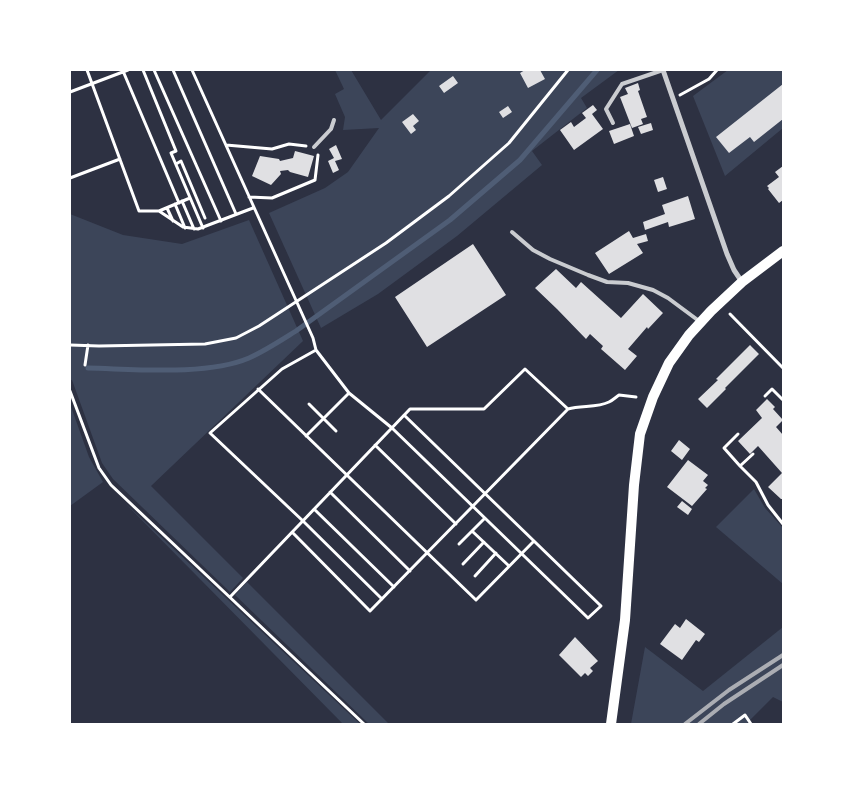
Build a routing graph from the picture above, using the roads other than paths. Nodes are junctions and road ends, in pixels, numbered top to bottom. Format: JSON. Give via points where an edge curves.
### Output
{"nodes":[{"id":1,"x":663,"y":70,"type":"edge"},
{"id":2,"x":334,"y":120,"type":"dead end"},
{"id":3,"x":613,"y":123,"type":"dead end"},
{"id":4,"x":314,"y":147,"type":"road end"},
{"id":5,"x":512,"y":232,"type":"dead end"},
{"id":6,"x":783,"y":251,"type":"edge"},
{"id":7,"x":742,"y":282,"type":"junction"},
{"id":8,"x":701,"y":322,"type":"junction"},
{"id":9,"x":611,"y":724,"type":"edge"}],
"edges":[{"from":1,"to":3,"type":"lane","via":[[622,84],[606,109]]},
{"from":1,"to":7,"type":"street","via":[[727,254]]},
{"from":2,"to":4,"type":"lane"},
{"from":5,"to":8,"type":"lane","via":[[532,250],[588,275],[607,282],[628,283],[653,290]]},
{"from":6,"to":7,"type":"main road"},
{"from":7,"to":8,"type":"main road"},
{"from":8,"to":9,"type":"main road","via":[[669,363],[640,434],[625,620]]}]}
